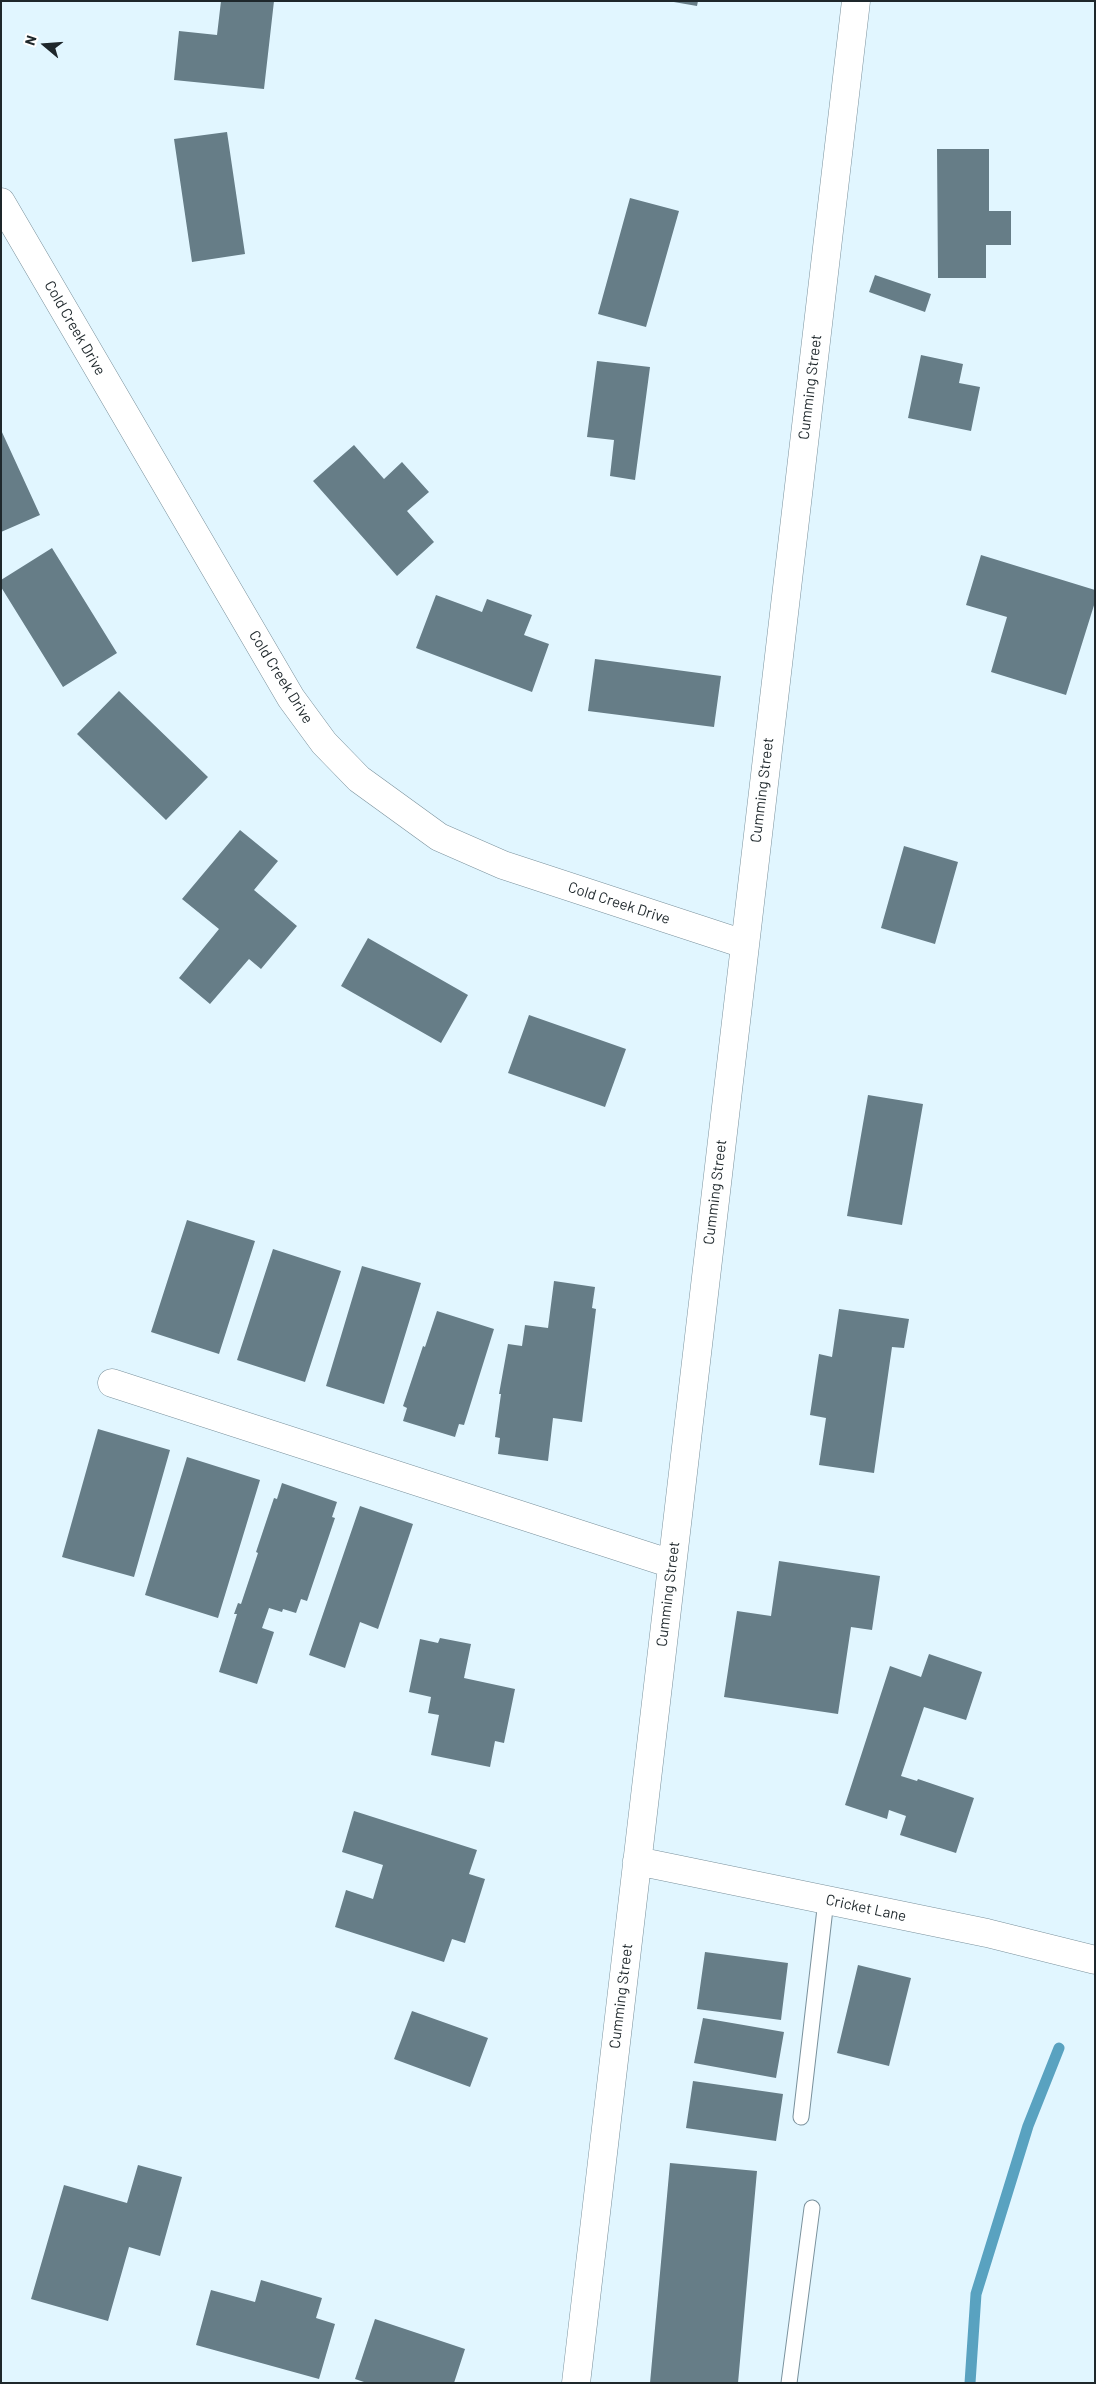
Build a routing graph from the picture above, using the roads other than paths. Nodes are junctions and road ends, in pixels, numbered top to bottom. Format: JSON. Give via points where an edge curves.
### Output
{"nodes":[{"id":1,"x":856,"y":1,"type":"edge"},
{"id":2,"x":1,"y":202,"type":"edge"},
{"id":3,"x":744,"y":944,"type":"junction"},
{"id":4,"x":112,"y":1382,"type":"dead end"},
{"id":5,"x":672,"y":1564,"type":"junction"},
{"id":6,"x":637,"y":1861,"type":"junction"},
{"id":7,"x":826,"y":1900,"type":"junction"},
{"id":8,"x":1095,"y":1960,"type":"edge"},
{"id":9,"x":801,"y":2117,"type":"dead end"},
{"id":10,"x":812,"y":2208,"type":"dead end"},
{"id":11,"x":576,"y":2383,"type":"edge"},
{"id":12,"x":789,"y":2383,"type":"edge"}],
"edges":[{"from":1,"to":3,"type":"street","name":"Cumming Street"},
{"from":2,"to":3,"type":"street","name":"Cold Creek Drive","via":[[291,698],[324,743],[359,779],[439,836],[503,865]]},
{"from":3,"to":5,"type":"street","name":"Cumming Street"},
{"from":4,"to":5,"type":"street"},
{"from":5,"to":6,"type":"street","name":"Cumming Street"},
{"from":6,"to":7,"type":"street","name":"Cricket Lane"},
{"from":6,"to":11,"type":"street","name":"Cumming Street"},
{"from":7,"to":8,"type":"street","name":"Cricket Lane","via":[[987,1933]]},
{"from":7,"to":9,"type":"lane"},
{"from":10,"to":12,"type":"lane"}]}
